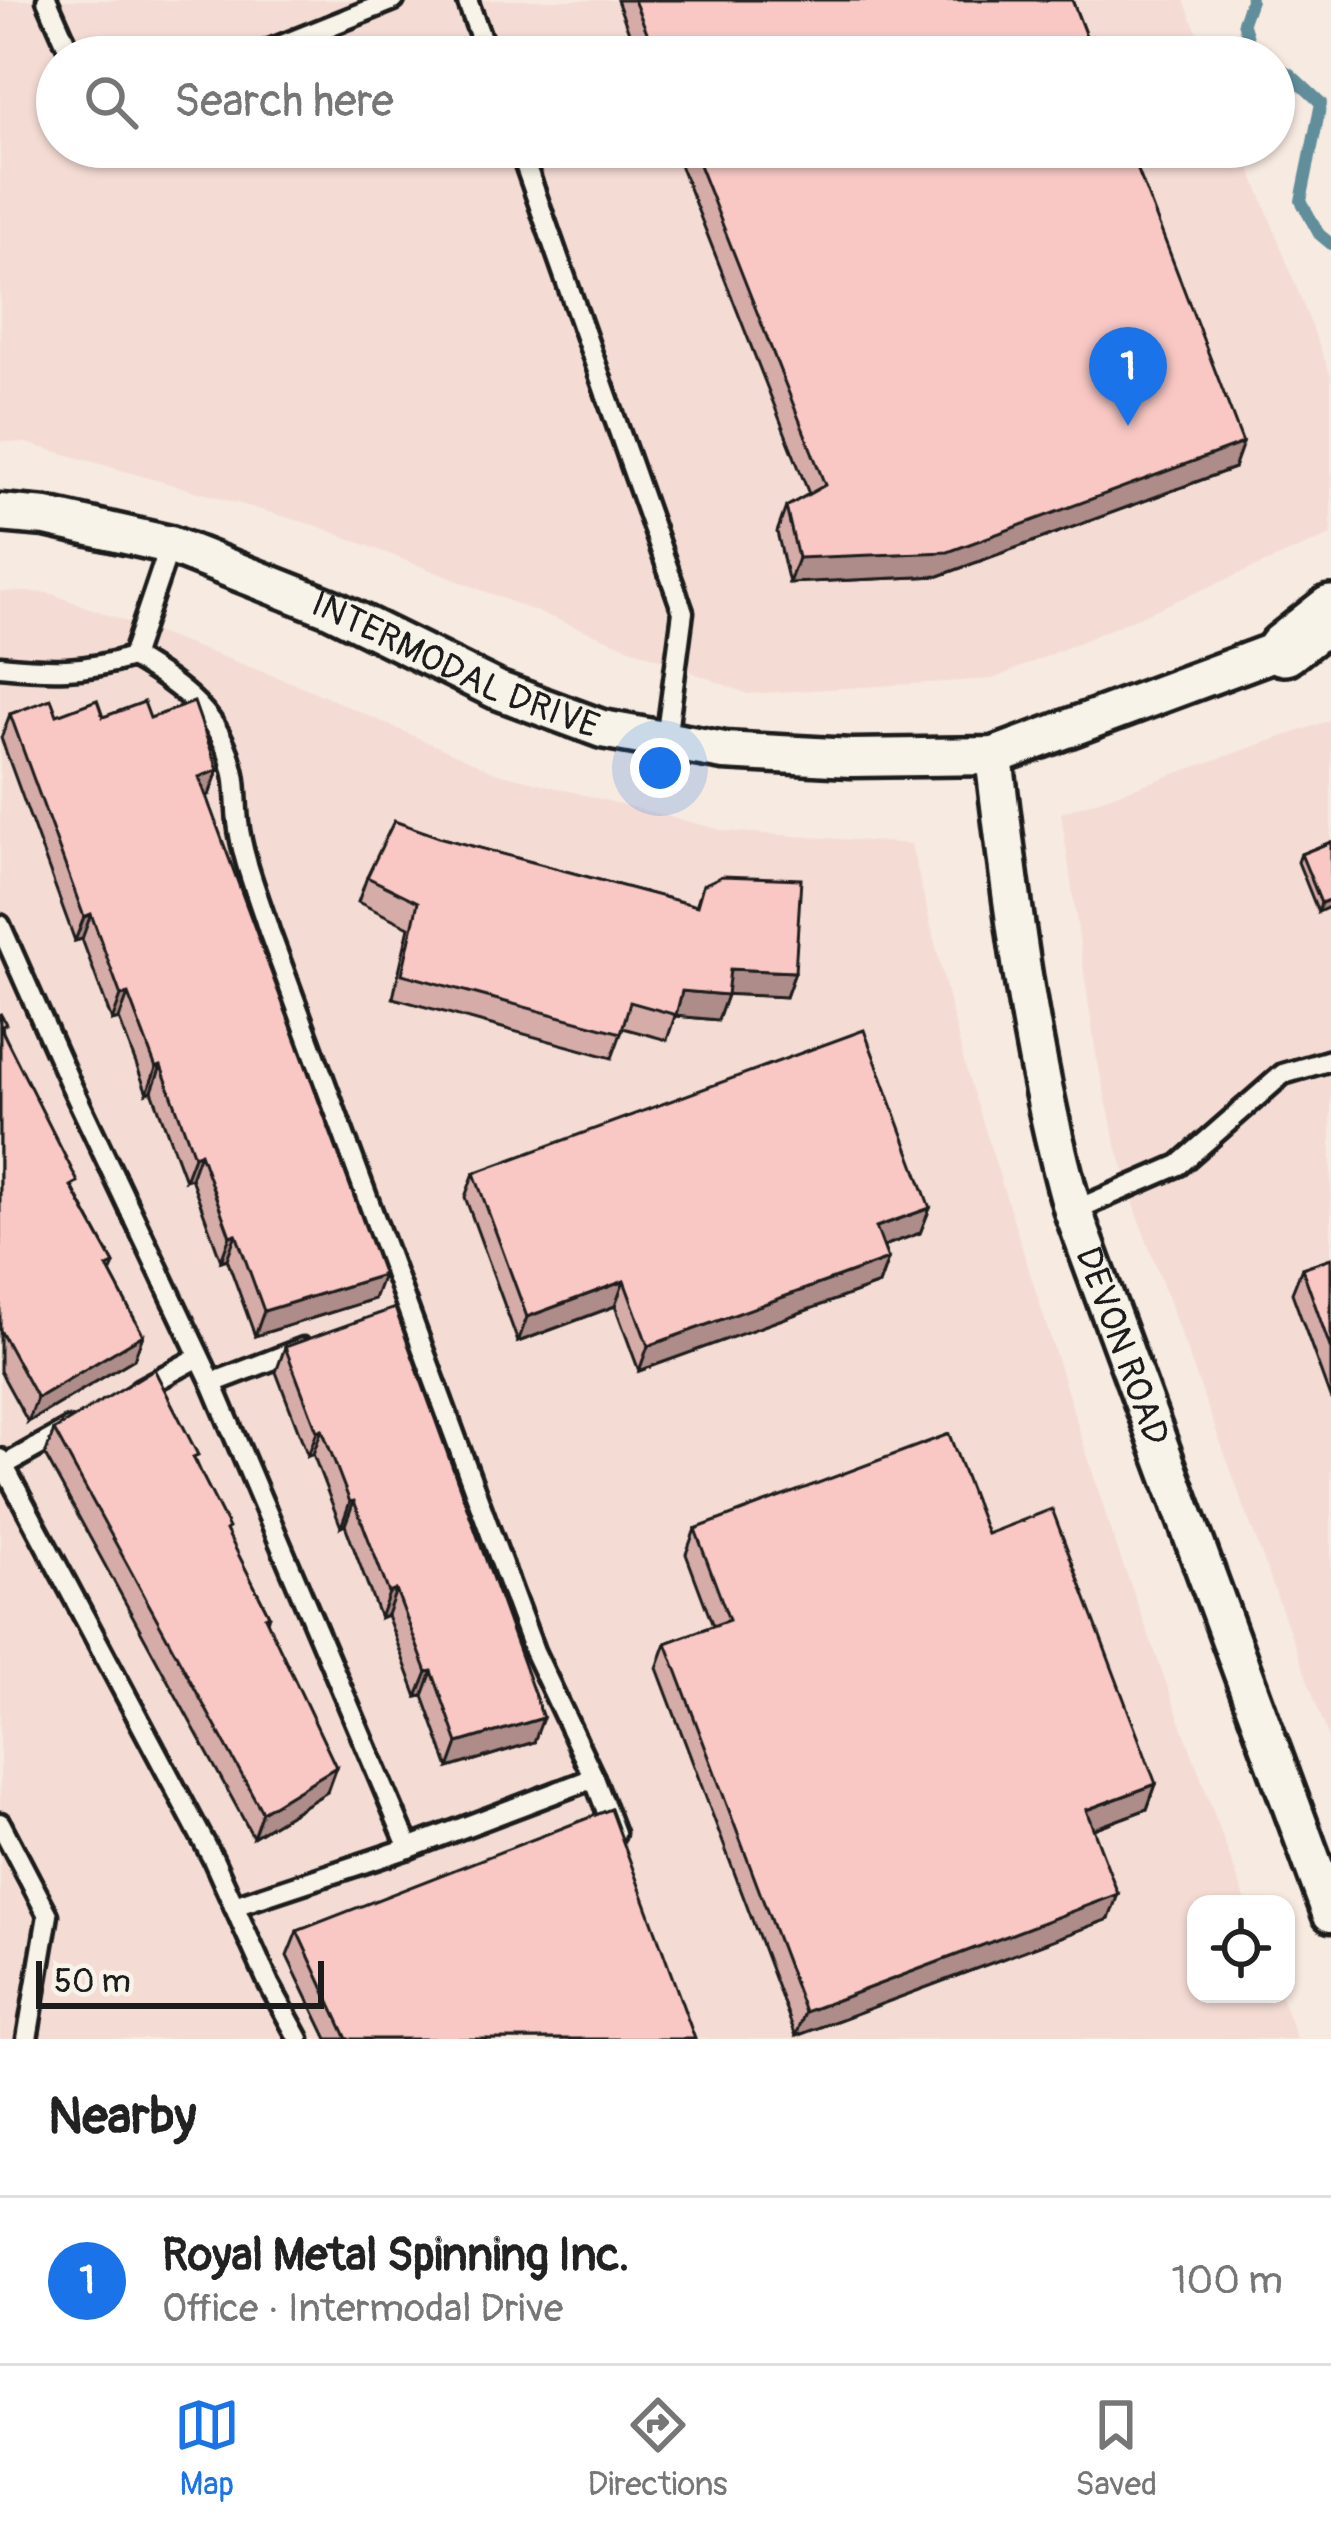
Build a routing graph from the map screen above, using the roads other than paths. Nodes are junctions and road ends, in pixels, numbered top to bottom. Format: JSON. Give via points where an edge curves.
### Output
{"nodes":[{"id":1,"x":47,"y":0,"type":"edge"},
{"id":2,"x":394,"y":0,"type":"edge"},
{"id":3,"x":466,"y":0,"type":"edge"},
{"id":4,"x":63,"y":36,"type":"edge"},
{"id":5,"x":304,"y":36,"type":"edge"},
{"id":6,"x":480,"y":36,"type":"edge"},
{"id":7,"x":527,"y":168,"type":"edge"},
{"id":8,"x":0,"y":513,"type":"edge"},
{"id":9,"x":170,"y":545,"type":"junction"},
{"id":10,"x":1331,"y":612,"type":"edge"},
{"id":11,"x":1331,"y":631,"type":"edge"},
{"id":12,"x":1284,"y":649,"type":"junction"},
{"id":13,"x":132,"y":657,"type":"junction"},
{"id":14,"x":0,"y":666,"type":"edge"},
{"id":15,"x":666,"y":740,"type":"junction"},
{"id":16,"x":994,"y":755,"type":"junction"},
{"id":17,"x":0,"y":925,"type":"edge"},
{"id":18,"x":1331,"y":1060,"type":"edge"},
{"id":19,"x":1073,"y":1211,"type":"junction"},
{"id":20,"x":409,"y":1308,"type":"junction"},
{"id":21,"x":387,"y":1316,"type":"edge"},
{"id":22,"x":321,"y":1341,"type":"edge"},
{"id":23,"x":199,"y":1357,"type":"junction"},
{"id":24,"x":212,"y":1383,"type":"junction"},
{"id":25,"x":121,"y":1400,"type":"edge"},
{"id":26,"x":82,"y":1422,"type":"edge"},
{"id":27,"x":2,"y":1462,"type":"edge"},
{"id":28,"x":594,"y":1778,"type":"junction"},
{"id":29,"x":0,"y":1823,"type":"edge"},
{"id":30,"x":619,"y":1843,"type":"edge"},
{"id":31,"x":409,"y":1848,"type":"junction"},
{"id":32,"x":234,"y":1906,"type":"junction"},
{"id":33,"x":1331,"y":1913,"type":"edge"},
{"id":34,"x":27,"y":2039,"type":"edge"},
{"id":35,"x":298,"y":2039,"type":"edge"}],
"edges":[{"from":1,"to":4,"type":"lane"},
{"from":2,"to":5,"type":"lane"},
{"from":3,"to":6,"type":"lane"},
{"from":7,"to":15,"type":"lane","via":[[683,612]]},
{"from":8,"to":9,"type":"street","name":"INTERMODAL DRIVE"},
{"from":9,"to":13,"type":"lane"},
{"from":9,"to":15,"type":"street","name":"INTERMODAL DRIVE","via":[[330,608],[497,690],[602,728]]},
{"from":10,"to":12,"type":"main road"},
{"from":11,"to":12,"type":"street","name":"INTERMODAL DRIVE"},
{"from":12,"to":16,"type":"street","name":"INTERMODAL DRIVE"},
{"from":13,"to":14,"type":"lane","via":[[92,669]]},
{"from":13,"to":20,"type":"lane","via":[[184,688],[222,741],[269,931]]},
{"from":15,"to":16,"type":"street","name":"INTERMODAL DRIVE","via":[[830,757]]},
{"from":16,"to":19,"type":"street","name":"DEVON ROAD","via":[[1030,1020]]},
{"from":17,"to":23,"type":"lane"},
{"from":18,"to":19,"type":"lane","via":[[1283,1074],[1179,1165]]},
{"from":19,"to":33,"type":"street","name":"DEVON ROAD"},
{"from":20,"to":21,"type":"lane"},
{"from":20,"to":28,"type":"lane","via":[[534,1651]]},
{"from":22,"to":24,"type":"lane"},
{"from":23,"to":24,"type":"lane"},
{"from":23,"to":25,"type":"lane"},
{"from":24,"to":31,"type":"lane"},
{"from":26,"to":27,"type":"lane"},
{"from":27,"to":32,"type":"lane"},
{"from":28,"to":30,"type":"lane"},
{"from":28,"to":31,"type":"lane"},
{"from":29,"to":34,"type":"lane","via":[[48,1915]]},
{"from":31,"to":32,"type":"lane"},
{"from":32,"to":35,"type":"lane"}]}
